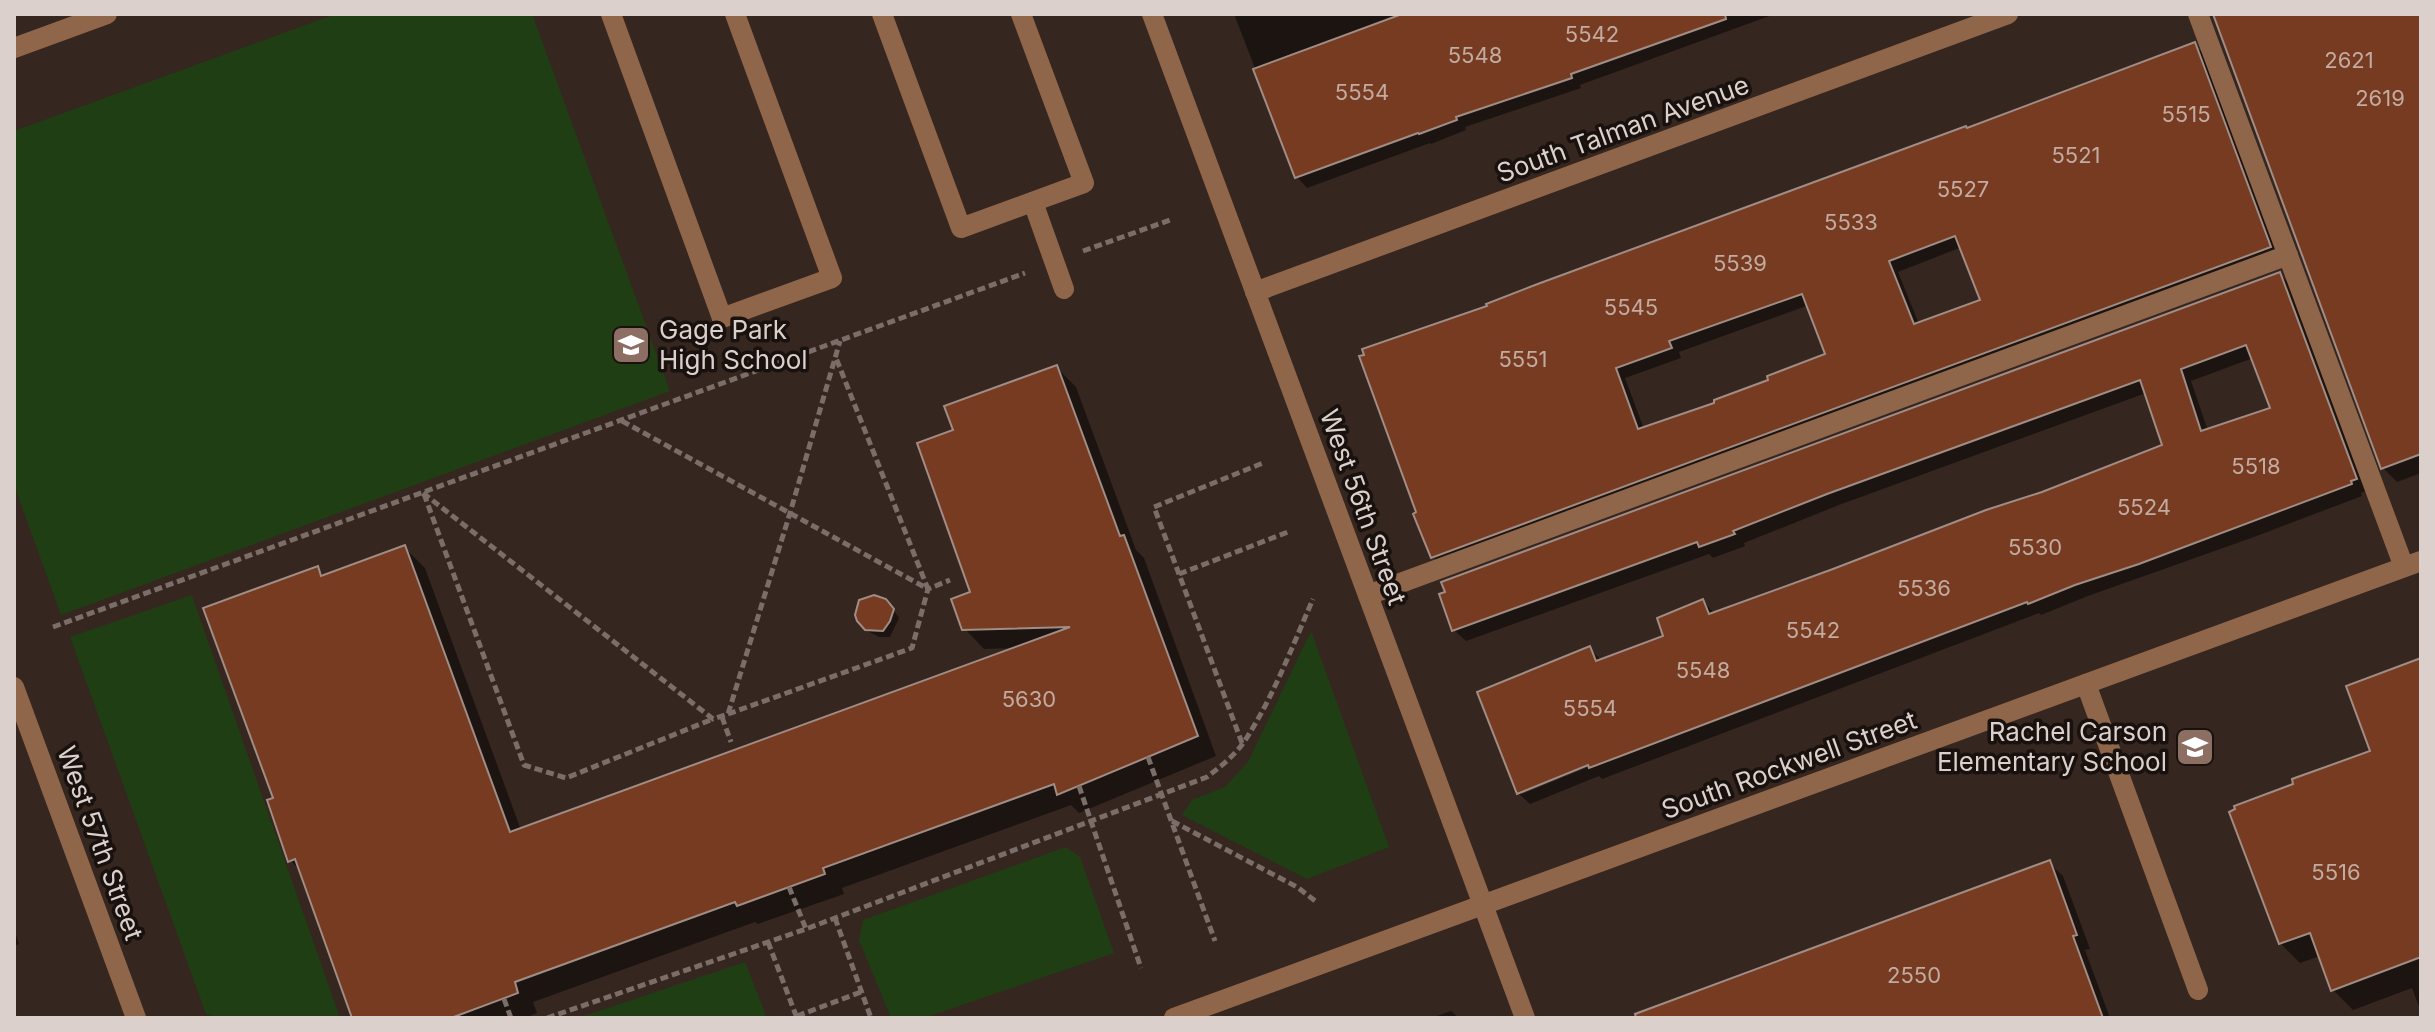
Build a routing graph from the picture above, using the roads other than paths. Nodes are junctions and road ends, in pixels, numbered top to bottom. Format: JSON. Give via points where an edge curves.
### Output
{"nodes":[{"id":1,"x":107,"y":14,"type":"edge"},
{"id":2,"x":611,"y":14,"type":"edge"},
{"id":3,"x":735,"y":14,"type":"edge"},
{"id":4,"x":882,"y":14,"type":"edge"},
{"id":5,"x":1021,"y":14,"type":"edge"},
{"id":6,"x":1152,"y":14,"type":"edge"},
{"id":7,"x":2008,"y":14,"type":"edge"},
{"id":8,"x":2198,"y":14,"type":"edge"},
{"id":9,"x":14,"y":48,"type":"edge"},
{"id":10,"x":1033,"y":202,"type":"junction"},
{"id":11,"x":2288,"y":255,"type":"junction"},
{"id":12,"x":1064,"y":289,"type":"dead end"},
{"id":13,"x":1255,"y":292,"type":"junction"},
{"id":14,"x":2412,"y":564,"type":"edge"},
{"id":15,"x":1368,"y":595,"type":"junction"},
{"id":16,"x":2086,"y":684,"type":"junction"},
{"id":17,"x":14,"y":687,"type":"edge"},
{"id":18,"x":23,"y":740,"type":"edge"},
{"id":19,"x":1483,"y":905,"type":"junction"},
{"id":20,"x":2198,"y":990,"type":"dead end"},
{"id":21,"x":136,"y":1018,"type":"edge"},
{"id":22,"x":1174,"y":1018,"type":"edge"},
{"id":23,"x":1525,"y":1018,"type":"edge"}],
"edges":[{"from":1,"to":9,"type":"street"},
{"from":2,"to":3,"type":"street","via":[[722,318],[832,278]]},
{"from":4,"to":10,"type":"street","via":[[961,228]]},
{"from":5,"to":10,"type":"street","via":[[1084,183]]},
{"from":6,"to":13,"type":"street","name":"West 56th Street"},
{"from":7,"to":13,"type":"street","name":"South Talman Avenue"},
{"from":8,"to":11,"type":"street"},
{"from":10,"to":12,"type":"street"},
{"from":11,"to":14,"type":"street"},
{"from":11,"to":15,"type":"street"},
{"from":13,"to":15,"type":"street","name":"West 56th Street"},
{"from":14,"to":16,"type":"street","name":"South Rockwell Street"},
{"from":15,"to":19,"type":"street","name":"West 56th Street"},
{"from":16,"to":19,"type":"street","name":"South Rockwell Street"},
{"from":16,"to":20,"type":"street"},
{"from":17,"to":18,"type":"street","name":"West 57th Street"},
{"from":18,"to":21,"type":"street","name":"West 57th Street"},
{"from":19,"to":22,"type":"street","name":"South Rockwell Street"},
{"from":19,"to":23,"type":"street","name":"West 56th Street"}]}
